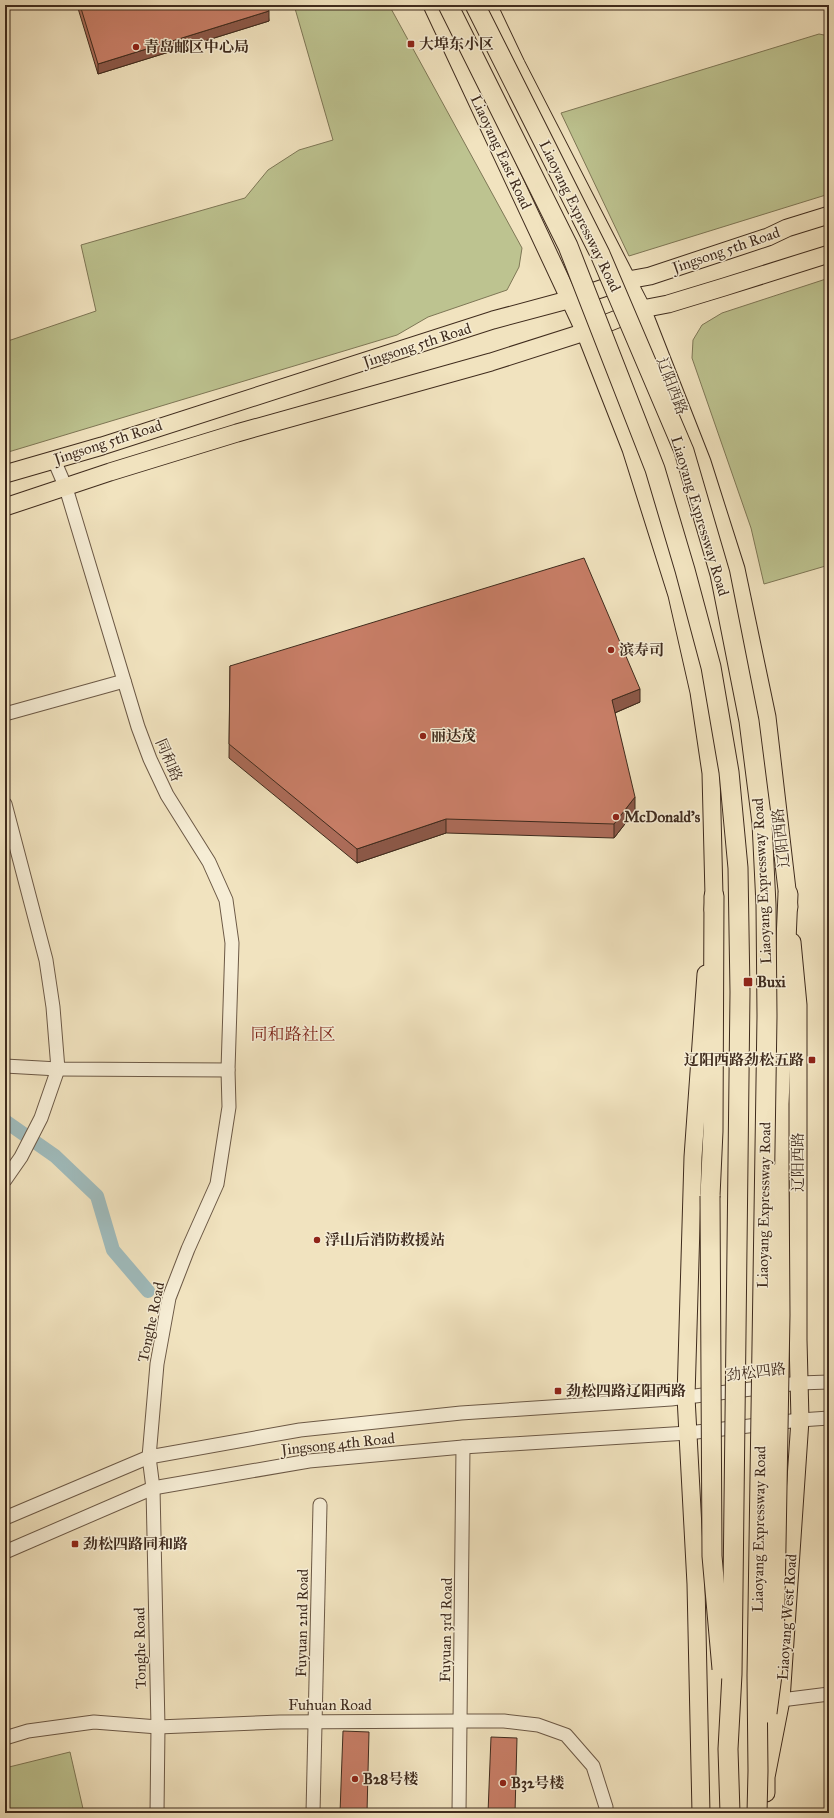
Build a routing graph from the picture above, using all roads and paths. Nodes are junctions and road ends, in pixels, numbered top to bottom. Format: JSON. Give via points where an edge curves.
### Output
{"nodes":[{"id":1,"x":432,"y":5,"type":"edge"},
{"id":2,"x":448,"y":5,"type":"edge"},
{"id":3,"x":475,"y":5,"type":"edge"},
{"id":4,"x":488,"y":5,"type":"edge"},
{"id":5,"x":829,"y":215,"type":"edge"},
{"id":6,"x":829,"y":254,"type":"edge"},
{"id":7,"x":628,"y":280,"type":"junction"},
{"id":8,"x":570,"y":298,"type":"junction"},
{"id":9,"x":642,"y":309,"type":"junction"},
{"id":10,"x":585,"y":332,"type":"junction"},
{"id":11,"x":54,"y":460,"type":"junction"},
{"id":12,"x":5,"y":474,"type":"edge"},
{"id":13,"x":66,"y":488,"type":"junction"},
{"id":14,"x":5,"y":507,"type":"edge"},
{"id":15,"x":124,"y":682,"type":"junction"},
{"id":16,"x":5,"y":714,"type":"edge"},
{"id":17,"x":5,"y":804,"type":"edge"},
{"id":18,"x":788,"y":894,"type":"junction"},
{"id":19,"x":714,"y":896,"type":"junction"},
{"id":20,"x":5,"y":1066,"type":"edge"},
{"id":21,"x":58,"y":1069,"type":"junction"},
{"id":22,"x":228,"y":1070,"type":"junction"},
{"id":23,"x":8,"y":1171,"type":"edge"},
{"id":24,"x":829,"y":1382,"type":"edge"},
{"id":25,"x":799,"y":1383,"type":"junction"},
{"id":26,"x":686,"y":1397,"type":"junction"},
{"id":27,"x":829,"y":1418,"type":"edge"},
{"id":28,"x":800,"y":1420,"type":"junction"},
{"id":29,"x":688,"y":1433,"type":"junction"},
{"id":30,"x":463,"y":1447,"type":"junction"},
{"id":31,"x":149,"y":1457,"type":"junction"},
{"id":32,"x":153,"y":1488,"type":"junction"},
{"id":33,"x":320,"y":1505,"type":"dead end"},
{"id":34,"x":5,"y":1518,"type":"edge"},
{"id":35,"x":5,"y":1552,"type":"edge"},
{"id":36,"x":829,"y":1694,"type":"edge"},
{"id":37,"x":782,"y":1700,"type":"junction"},
{"id":38,"x":461,"y":1721,"type":"junction"},
{"id":39,"x":316,"y":1722,"type":"junction"},
{"id":40,"x":158,"y":1727,"type":"junction"},
{"id":41,"x":5,"y":1738,"type":"edge"},
{"id":42,"x":728,"y":1749,"type":"junction"},
{"id":43,"x":758,"y":1771,"type":"junction"},
{"id":44,"x":157,"y":1813,"type":"edge"},
{"id":45,"x":313,"y":1813,"type":"edge"},
{"id":46,"x":459,"y":1813,"type":"edge"},
{"id":47,"x":606,"y":1813,"type":"edge"},
{"id":48,"x":701,"y":1813,"type":"edge"},
{"id":49,"x":730,"y":1813,"type":"edge"},
{"id":50,"x":757,"y":1813,"type":"edge"},
{"id":51,"x":765,"y":1813,"type":"edge"}],
"edges":[{"from":1,"to":8,"type":"main road","name":"Liaoyang East Road"},
{"from":2,"to":42,"type":"highway","name":"Liaoyang Expressway Road","bridge":true,"via":[[568,246],[655,469],[710,667],[729,772],[738,868],[740,1000],[732,1674]]},
{"from":3,"to":43,"type":"highway","name":"Liaoyang Expressway Road","bridge":true,"via":[[600,254],[684,451],[720,574],[749,721],[762,824],[767,1016],[757,1676]]},
{"from":4,"to":7,"type":"main road"},
{"from":5,"to":7,"type":"main road","name":"Jingsong 5th Road","via":[[658,274]]},
{"from":6,"to":9,"type":"main road","name":"Jingsong 5th Road","via":[[724,288]]},
{"from":7,"to":8,"type":"main road","name":"Jingsong 5th Road"},
{"from":7,"to":9,"type":"main road","name":"辽阳西路"},
{"from":8,"to":10,"type":"main road"},
{"from":8,"to":11,"type":"main road","name":"Jingsong 5th Road","via":[[493,320]]},
{"from":9,"to":10,"type":"main road","name":"Jingsong 5th Road"},
{"from":9,"to":18,"type":"main road","name":"辽阳西路","via":[[702,462],[736,569],[767,717]]},
{"from":10,"to":13,"type":"main road","name":"Jingsong 5th Road","via":[[491,362],[237,433]]},
{"from":10,"to":19,"type":"main road","via":[[631,449],[677,595],[699,692],[711,773]]},
{"from":11,"to":12,"type":"main road","name":"Jingsong 5th Road"},
{"from":11,"to":13,"type":"street","name":"同和路"},
{"from":13,"to":14,"type":"main road","name":"Jingsong 5th Road"},
{"from":13,"to":15,"type":"street","name":"同和路"},
{"from":15,"to":16,"type":"street"},
{"from":15,"to":22,"type":"street","name":"同和路","via":[[150,759],[167,795],[209,862],[226,900],[232,943]]},
{"from":17,"to":21,"type":"street","via":[[46,960]]},
{"from":18,"to":25,"type":"main road","name":"辽阳西路","via":[[798,1005]]},
{"from":18,"to":43,"type":"highway","bridge":true,"via":[[778,1104],[780,1314],[774,1660]]},
{"from":19,"to":26,"type":"main road","via":[[702,1016],[693,1157]]},
{"from":19,"to":42,"type":"highway","bridge":true,"via":[[713,1131],[710,1196],[712,1556]]},
{"from":20,"to":21,"type":"street"},
{"from":21,"to":22,"type":"street"},
{"from":21,"to":23,"type":"street","via":[[40,1118],[21,1157]]},
{"from":22,"to":31,"type":"street","name":"Tonghe Road","via":[[229,1107],[217,1184],[188,1249],[170,1298],[157,1364]]},
{"from":24,"to":25,"type":"street","name":"劲松四路"},
{"from":25,"to":26,"type":"street","name":"劲松四路"},
{"from":25,"to":28,"type":"main road","name":"辽阳西路"},
{"from":26,"to":29,"type":"main road"},
{"from":26,"to":31,"type":"street","name":"Jingsong 4th Road","via":[[460,1413],[300,1430]]},
{"from":27,"to":28,"type":"street"},
{"from":28,"to":29,"type":"street"},
{"from":28,"to":37,"type":"main road","name":"Liaoyang West Road"},
{"from":29,"to":30,"type":"street","name":"Jingsong 4th Road"},
{"from":29,"to":48,"type":"main road","via":[[696,1592]]},
{"from":30,"to":32,"type":"street","name":"Jingsong 4th Road","via":[[309,1461]]},
{"from":30,"to":38,"type":"street","name":"Fuyuan 3rd Road"},
{"from":31,"to":32,"type":"street","name":"Tonghe Road"},
{"from":31,"to":34,"type":"street","name":"Jingsong 4th Road"},
{"from":32,"to":35,"type":"street","name":"Jingsong 4th Road"},
{"from":32,"to":40,"type":"street","name":"Tonghe Road"},
{"from":33,"to":39,"type":"street","name":"Fuyuan 2nd Road"},
{"from":36,"to":37,"type":"street"},
{"from":37,"to":51,"type":"main road","name":"Liaoyang West Road","via":[[766,1777]]},
{"from":38,"to":39,"type":"street","name":"Fuhuan Road"},
{"from":38,"to":46,"type":"street","name":"Fuyuan 3rd Road"},
{"from":38,"to":47,"type":"street","name":"Fuhuan Road","via":[[504,1721],[538,1725],[566,1735],[592,1766]]},
{"from":39,"to":40,"type":"street","name":"Fuhuan Road"},
{"from":39,"to":45,"type":"street","name":"Fuyuan 2nd Road"},
{"from":40,"to":41,"type":"street","name":"Fuhuan Road","via":[[94,1722],[28,1731]]},
{"from":40,"to":44,"type":"street","name":"Tonghe Road"},
{"from":42,"to":49,"type":"highway","name":"Liaoyang Expressway Road","bridge":true},
{"from":43,"to":50,"type":"highway","name":"Liaoyang Expressway Road","bridge":true}]}
